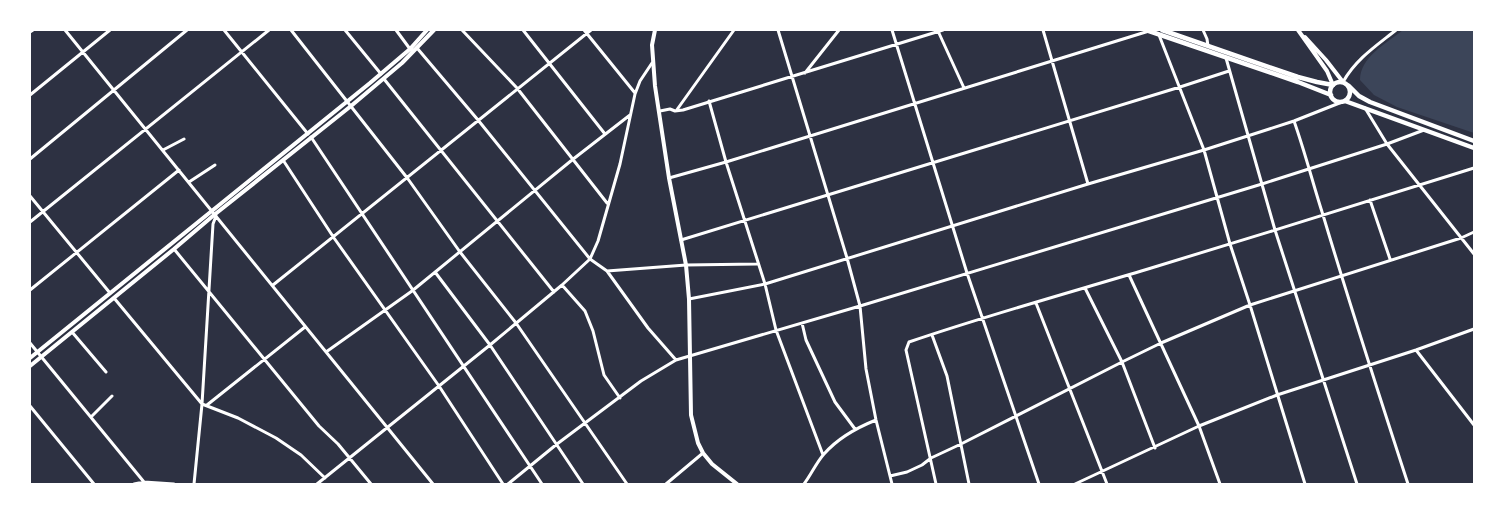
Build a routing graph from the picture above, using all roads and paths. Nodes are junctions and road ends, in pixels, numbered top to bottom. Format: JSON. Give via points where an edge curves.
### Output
{"nodes":[{"id":1,"x":65,"y":30,"type":"edge"},
{"id":2,"x":110,"y":30,"type":"edge"},
{"id":3,"x":187,"y":30,"type":"edge"},
{"id":4,"x":224,"y":30,"type":"edge"},
{"id":5,"x":269,"y":30,"type":"edge"},
{"id":6,"x":291,"y":30,"type":"edge"},
{"id":7,"x":345,"y":30,"type":"edge"},
{"id":8,"x":396,"y":30,"type":"edge"},
{"id":9,"x":427,"y":30,"type":"edge"},
{"id":10,"x":434,"y":30,"type":"edge"},
{"id":11,"x":462,"y":30,"type":"edge"},
{"id":12,"x":523,"y":30,"type":"edge"},
{"id":13,"x":591,"y":30,"type":"edge"},
{"id":14,"x":655,"y":30,"type":"edge"},
{"id":15,"x":734,"y":30,"type":"edge"},
{"id":16,"x":778,"y":30,"type":"edge"},
{"id":17,"x":839,"y":30,"type":"edge"},
{"id":18,"x":892,"y":30,"type":"edge"},
{"id":19,"x":943,"y":30,"type":"edge"},
{"id":20,"x":1043,"y":30,"type":"edge"},
{"id":21,"x":1147,"y":30,"type":"edge"},
{"id":22,"x":1203,"y":30,"type":"edge"},
{"id":23,"x":1298,"y":30,"type":"edge"},
{"id":24,"x":1396,"y":30,"type":"edge"},
{"id":25,"x":586,"y":32,"type":"edge"},
{"id":26,"x":938,"y":32,"type":"junction"},
{"id":27,"x":1160,"y":32,"type":"edge"},
{"id":28,"x":1302,"y":34,"type":"junction"},
{"id":29,"x":897,"y":44,"type":"junction"},
{"id":30,"x":1208,"y":46,"type":"junction"},
{"id":31,"x":410,"y":48,"type":"junction"},
{"id":32,"x":417,"y":48,"type":"junction"},
{"id":33,"x":83,"y":52,"type":"junction"},
{"id":34,"x":242,"y":52,"type":"junction"},
{"id":35,"x":1226,"y":58,"type":"junction"},
{"id":36,"x":1052,"y":60,"type":"junction"},
{"id":37,"x":548,"y":63,"type":"junction"},
{"id":38,"x":652,"y":64,"type":"junction"},
{"id":39,"x":1229,"y":71,"type":"junction"},
{"id":40,"x":804,"y":73,"type":"junction"},
{"id":41,"x":381,"y":74,"type":"junction"},
{"id":42,"x":792,"y":76,"type":"junction"},
{"id":43,"x":384,"y":79,"type":"junction"},
{"id":44,"x":1343,"y":82,"type":"junction"},
{"id":45,"x":1333,"y":85,"type":"junction"},
{"id":46,"x":1349,"y":86,"type":"junction"},
{"id":47,"x":1180,"y":87,"type":"junction"},
{"id":48,"x":516,"y":88,"type":"junction"},
{"id":49,"x":964,"y":88,"type":"junction"},
{"id":50,"x":114,"y":90,"type":"junction"},
{"id":51,"x":635,"y":94,"type":"junction"},
{"id":52,"x":30,"y":95,"type":"edge"},
{"id":53,"x":1331,"y":96,"type":"junction"},
{"id":54,"x":709,"y":101,"type":"junction"},
{"id":55,"x":1343,"y":101,"type":"junction"},
{"id":56,"x":347,"y":102,"type":"junction"},
{"id":57,"x":916,"y":104,"type":"junction"},
{"id":58,"x":351,"y":106,"type":"junction"},
{"id":59,"x":1364,"y":107,"type":"junction"},
{"id":60,"x":660,"y":111,"type":"junction"},
{"id":61,"x":675,"y":111,"type":"junction"},
{"id":62,"x":630,"y":115,"type":"junction"},
{"id":63,"x":478,"y":120,"type":"junction"},
{"id":64,"x":1070,"y":120,"type":"junction"},
{"id":65,"x":1294,"y":121,"type":"junction"},
{"id":66,"x":145,"y":129,"type":"junction"},
{"id":67,"x":1424,"y":130,"type":"junction"},
{"id":68,"x":605,"y":134,"type":"junction"},
{"id":69,"x":1248,"y":135,"type":"junction"},
{"id":70,"x":310,"y":136,"type":"junction"},
{"id":71,"x":809,"y":136,"type":"junction"},
{"id":72,"x":184,"y":139,"type":"dead end"},
{"id":73,"x":1474,"y":141,"type":"edge"},
{"id":74,"x":1387,"y":144,"type":"junction"},
{"id":75,"x":1474,"y":148,"type":"edge"},
{"id":76,"x":163,"y":150,"type":"junction"},
{"id":77,"x":1204,"y":150,"type":"junction"},
{"id":78,"x":441,"y":152,"type":"junction"},
{"id":79,"x":30,"y":158,"type":"edge"},
{"id":80,"x":283,"y":160,"type":"junction"},
{"id":81,"x":572,"y":160,"type":"junction"},
{"id":82,"x":726,"y":162,"type":"junction"},
{"id":83,"x":934,"y":163,"type":"junction"},
{"id":84,"x":215,"y":165,"type":"dead end"},
{"id":85,"x":1310,"y":168,"type":"junction"},
{"id":86,"x":1474,"y":168,"type":"edge"},
{"id":87,"x":179,"y":170,"type":"junction"},
{"id":88,"x":669,"y":178,"type":"junction"},
{"id":89,"x":408,"y":179,"type":"junction"},
{"id":90,"x":189,"y":182,"type":"junction"},
{"id":91,"x":1088,"y":184,"type":"junction"},
{"id":92,"x":1262,"y":184,"type":"junction"},
{"id":93,"x":1419,"y":185,"type":"junction"},
{"id":94,"x":535,"y":190,"type":"junction"},
{"id":95,"x":827,"y":194,"type":"junction"},
{"id":96,"x":30,"y":196,"type":"edge"},
{"id":97,"x":1217,"y":196,"type":"junction"},
{"id":98,"x":1370,"y":200,"type":"junction"},
{"id":99,"x":608,"y":204,"type":"junction"},
{"id":100,"x":42,"y":212,"type":"junction"},
{"id":101,"x":214,"y":214,"type":"junction"},
{"id":102,"x":363,"y":215,"type":"junction"},
{"id":103,"x":1323,"y":215,"type":"junction"},
{"id":104,"x":744,"y":220,"type":"junction"},
{"id":105,"x":30,"y":222,"type":"edge"},
{"id":106,"x":498,"y":222,"type":"junction"},
{"id":107,"x":953,"y":226,"type":"junction"},
{"id":108,"x":1275,"y":230,"type":"junction"},
{"id":109,"x":1474,"y":232,"type":"edge"},
{"id":110,"x":334,"y":238,"type":"junction"},
{"id":111,"x":1461,"y":238,"type":"junction"},
{"id":112,"x":681,"y":240,"type":"junction"},
{"id":113,"x":1230,"y":244,"type":"junction"},
{"id":114,"x":174,"y":249,"type":"junction"},
{"id":115,"x":78,"y":252,"type":"junction"},
{"id":116,"x":460,"y":252,"type":"junction"},
{"id":117,"x":1474,"y":254,"type":"edge"},
{"id":118,"x":847,"y":258,"type":"junction"},
{"id":119,"x":590,"y":259,"type":"junction"},
{"id":120,"x":1390,"y":259,"type":"junction"},
{"id":121,"x":757,"y":264,"type":"junction"},
{"id":122,"x":686,"y":265,"type":"junction"},
{"id":123,"x":607,"y":271,"type":"junction"},
{"id":124,"x":436,"y":272,"type":"junction"},
{"id":125,"x":967,"y":273,"type":"junction"},
{"id":126,"x":1129,"y":275,"type":"junction"},
{"id":127,"x":1343,"y":275,"type":"junction"},
{"id":128,"x":765,"y":284,"type":"junction"},
{"id":129,"x":273,"y":285,"type":"junction"},
{"id":130,"x":562,"y":285,"type":"junction"},
{"id":131,"x":1086,"y":288,"type":"junction"},
{"id":132,"x":30,"y":290,"type":"edge"},
{"id":133,"x":209,"y":291,"type":"junction"},
{"id":134,"x":412,"y":291,"type":"junction"},
{"id":135,"x":1296,"y":291,"type":"junction"},
{"id":136,"x":554,"y":292,"type":"junction"},
{"id":137,"x":110,"y":293,"type":"junction"},
{"id":138,"x":114,"y":298,"type":"junction"},
{"id":139,"x":689,"y":299,"type":"junction"},
{"id":140,"x":1036,"y":303,"type":"junction"},
{"id":141,"x":1250,"y":305,"type":"junction"},
{"id":142,"x":860,"y":306,"type":"junction"},
{"id":143,"x":386,"y":310,"type":"junction"},
{"id":144,"x":982,"y":318,"type":"junction"},
{"id":145,"x":802,"y":323,"type":"junction"},
{"id":146,"x":516,"y":324,"type":"junction"},
{"id":147,"x":305,"y":327,"type":"junction"},
{"id":148,"x":1474,"y":329,"type":"edge"},
{"id":149,"x":776,"y":330,"type":"junction"},
{"id":150,"x":72,"y":332,"type":"junction"},
{"id":151,"x":932,"y":335,"type":"junction"},
{"id":152,"x":30,"y":343,"type":"edge"},
{"id":153,"x":1161,"y":343,"type":"junction"},
{"id":154,"x":490,"y":345,"type":"junction"},
{"id":155,"x":1416,"y":350,"type":"junction"},
{"id":156,"x":38,"y":352,"type":"junction"},
{"id":157,"x":326,"y":352,"type":"junction"},
{"id":158,"x":42,"y":356,"type":"junction"},
{"id":159,"x":690,"y":356,"type":"junction"},
{"id":160,"x":30,"y":358,"type":"edge"},
{"id":161,"x":265,"y":358,"type":"junction"},
{"id":162,"x":676,"y":360,"type":"junction"},
{"id":163,"x":1122,"y":362,"type":"junction"},
{"id":164,"x":1369,"y":365,"type":"junction"},
{"id":165,"x":30,"y":366,"type":"edge"},
{"id":166,"x":463,"y":366,"type":"junction"},
{"id":167,"x":106,"y":372,"type":"dead end"},
{"id":168,"x":1324,"y":379,"type":"junction"},
{"id":169,"x":438,"y":386,"type":"junction"},
{"id":170,"x":1069,"y":389,"type":"junction"},
{"id":171,"x":1277,"y":395,"type":"junction"},
{"id":172,"x":112,"y":396,"type":"dead end"},
{"id":173,"x":620,"y":398,"type":"junction"},
{"id":174,"x":202,"y":404,"type":"junction"},
{"id":175,"x":207,"y":405,"type":"junction"},
{"id":176,"x":30,"y":406,"type":"edge"},
{"id":177,"x":91,"y":417,"type":"junction"},
{"id":178,"x":1015,"y":417,"type":"junction"},
{"id":179,"x":876,"y":420,"type":"junction"},
{"id":180,"x":585,"y":423,"type":"junction"},
{"id":181,"x":1474,"y":424,"type":"edge"},
{"id":182,"x":1200,"y":426,"type":"junction"},
{"id":183,"x":387,"y":427,"type":"junction"},
{"id":184,"x":855,"y":428,"type":"junction"},
{"id":185,"x":557,"y":444,"type":"junction"},
{"id":186,"x":961,"y":444,"type":"junction"},
{"id":187,"x":1155,"y":448,"type":"junction"},
{"id":188,"x":703,"y":453,"type":"junction"},
{"id":189,"x":823,"y":455,"type":"junction"},
{"id":190,"x":349,"y":458,"type":"junction"},
{"id":191,"x":931,"y":458,"type":"junction"},
{"id":192,"x":530,"y":465,"type":"junction"},
{"id":193,"x":1103,"y":472,"type":"junction"},
{"id":194,"x":890,"y":476,"type":"junction"},
{"id":195,"x":325,"y":478,"type":"junction"},
{"id":196,"x":144,"y":482,"type":"junction"},
{"id":197,"x":94,"y":484,"type":"edge"},
{"id":198,"x":134,"y":484,"type":"edge"},
{"id":199,"x":174,"y":484,"type":"edge"},
{"id":200,"x":194,"y":484,"type":"edge"},
{"id":201,"x":317,"y":484,"type":"edge"},
{"id":202,"x":371,"y":484,"type":"edge"},
{"id":203,"x":433,"y":484,"type":"edge"},
{"id":204,"x":503,"y":484,"type":"edge"},
{"id":205,"x":508,"y":484,"type":"edge"},
{"id":206,"x":542,"y":484,"type":"edge"},
{"id":207,"x":583,"y":484,"type":"edge"},
{"id":208,"x":627,"y":484,"type":"edge"},
{"id":209,"x":666,"y":484,"type":"edge"},
{"id":210,"x":738,"y":484,"type":"edge"},
{"id":211,"x":804,"y":484,"type":"edge"},
{"id":212,"x":892,"y":484,"type":"edge"},
{"id":213,"x":936,"y":484,"type":"edge"},
{"id":214,"x":969,"y":484,"type":"edge"},
{"id":215,"x":1038,"y":484,"type":"edge"},
{"id":216,"x":1075,"y":484,"type":"edge"},
{"id":217,"x":1107,"y":484,"type":"edge"},
{"id":218,"x":1220,"y":484,"type":"edge"},
{"id":219,"x":1305,"y":484,"type":"edge"},
{"id":220,"x":1357,"y":484,"type":"edge"},
{"id":221,"x":1408,"y":484,"type":"edge"}],
"edges":[{"from":1,"to":33,"type":"street"},
{"from":2,"to":33,"type":"street"},
{"from":3,"to":50,"type":"street"},
{"from":4,"to":34,"type":"street"},
{"from":5,"to":34,"type":"street"},
{"from":6,"to":56,"type":"street"},
{"from":7,"to":41,"type":"street"},
{"from":8,"to":31,"type":"street"},
{"from":9,"to":31,"type":"street"},
{"from":10,"to":32,"type":"street"},
{"from":11,"to":48,"type":"street"},
{"from":12,"to":37,"type":"street"},
{"from":13,"to":25,"type":"street"},
{"from":14,"to":38,"type":"street"},
{"from":15,"to":61,"type":"street"},
{"from":16,"to":42,"type":"street"},
{"from":17,"to":40,"type":"street"},
{"from":18,"to":29,"type":"street"},
{"from":19,"to":26,"type":"street"},
{"from":20,"to":36,"type":"street"},
{"from":21,"to":27,"type":"main road"},
{"from":21,"to":36,"type":"street"},
{"from":22,"to":30,"type":"street"},
{"from":23,"to":28,"type":"street"},
{"from":24,"to":44,"type":"street","via":[[1361,57]]},
{"from":25,"to":37,"type":"street"},
{"from":25,"to":51,"type":"street"},
{"from":26,"to":29,"type":"street"},
{"from":26,"to":49,"type":"street"},
{"from":27,"to":30,"type":"main road"},
{"from":27,"to":35,"type":"main road"},
{"from":27,"to":47,"type":"street"},
{"from":28,"to":44,"type":"street"},
{"from":28,"to":45,"type":"street"},
{"from":29,"to":40,"type":"street"},
{"from":29,"to":57,"type":"street"},
{"from":30,"to":45,"type":"main road","via":[[1307,80]]},
{"from":31,"to":41,"type":"street"},
{"from":32,"to":43,"type":"street"},
{"from":32,"to":63,"type":"street"},
{"from":33,"to":50,"type":"street"},
{"from":33,"to":52,"type":"street"},
{"from":34,"to":66,"type":"street"},
{"from":34,"to":70,"type":"street"},
{"from":35,"to":39,"type":"street"},
{"from":35,"to":53,"type":"main road"},
{"from":36,"to":49,"type":"street"},
{"from":36,"to":64,"type":"street"},
{"from":37,"to":48,"type":"street"},
{"from":37,"to":68,"type":"street"},
{"from":38,"to":51,"type":"street"},
{"from":38,"to":60,"type":"street"},
{"from":39,"to":47,"type":"street"},
{"from":39,"to":69,"type":"street"},
{"from":40,"to":42,"type":"street"},
{"from":41,"to":56,"type":"street"},
{"from":42,"to":54,"type":"street"},
{"from":42,"to":71,"type":"street"},
{"from":43,"to":58,"type":"street"},
{"from":43,"to":78,"type":"street"},
{"from":44,"to":45,"type":"main road"},
{"from":44,"to":46,"type":"main road"},
{"from":45,"to":53,"type":"main road"},
{"from":46,"to":55,"type":"main road","via":[[1350,94]]},
{"from":46,"to":73,"type":"main road","via":[[1370,102]]},
{"from":47,"to":64,"type":"street"},
{"from":47,"to":77,"type":"street"},
{"from":48,"to":63,"type":"street"},
{"from":48,"to":81,"type":"street"},
{"from":49,"to":57,"type":"street"},
{"from":50,"to":66,"type":"street"},
{"from":50,"to":79,"type":"street"},
{"from":51,"to":62,"type":"street"},
{"from":53,"to":55,"type":"main road"},
{"from":54,"to":61,"type":"street"},
{"from":54,"to":82,"type":"street"},
{"from":55,"to":59,"type":"main road"},
{"from":55,"to":65,"type":"street"},
{"from":56,"to":58,"type":"street"},
{"from":56,"to":70,"type":"street"},
{"from":57,"to":71,"type":"street"},
{"from":57,"to":83,"type":"street"},
{"from":58,"to":70,"type":"street"},
{"from":58,"to":89,"type":"street"},
{"from":59,"to":67,"type":"main road"},
{"from":59,"to":74,"type":"street"},
{"from":60,"to":61,"type":"street"},
{"from":60,"to":88,"type":"street"},
{"from":62,"to":68,"type":"street"},
{"from":62,"to":99,"type":"street"},
{"from":63,"to":78,"type":"street"},
{"from":63,"to":94,"type":"street"},
{"from":64,"to":83,"type":"street"},
{"from":64,"to":91,"type":"street"},
{"from":65,"to":69,"type":"street"},
{"from":65,"to":85,"type":"street"},
{"from":66,"to":76,"type":"street"},
{"from":66,"to":100,"type":"street"},
{"from":67,"to":74,"type":"street"},
{"from":67,"to":75,"type":"main road"},
{"from":68,"to":81,"type":"street"},
{"from":69,"to":77,"type":"street"},
{"from":69,"to":92,"type":"street"},
{"from":70,"to":80,"type":"street"},
{"from":70,"to":101,"type":"street"},
{"from":70,"to":102,"type":"street"},
{"from":71,"to":82,"type":"street"},
{"from":71,"to":95,"type":"street"},
{"from":72,"to":76,"type":"street"},
{"from":74,"to":85,"type":"street"},
{"from":74,"to":93,"type":"street"},
{"from":76,"to":87,"type":"street"},
{"from":77,"to":91,"type":"street"},
{"from":77,"to":97,"type":"street"},
{"from":78,"to":89,"type":"street"},
{"from":78,"to":106,"type":"street"},
{"from":80,"to":101,"type":"street"},
{"from":80,"to":110,"type":"street"},
{"from":81,"to":94,"type":"street"},
{"from":81,"to":99,"type":"street"},
{"from":82,"to":88,"type":"street"},
{"from":82,"to":104,"type":"street"},
{"from":83,"to":95,"type":"street"},
{"from":83,"to":107,"type":"street"},
{"from":84,"to":90,"type":"street"},
{"from":85,"to":92,"type":"street"},
{"from":85,"to":103,"type":"street"},
{"from":86,"to":93,"type":"street"},
{"from":87,"to":90,"type":"street"},
{"from":87,"to":115,"type":"street"},
{"from":88,"to":112,"type":"street"},
{"from":89,"to":102,"type":"street"},
{"from":89,"to":116,"type":"street"},
{"from":90,"to":101,"type":"street"},
{"from":91,"to":107,"type":"street"},
{"from":92,"to":97,"type":"street"},
{"from":92,"to":108,"type":"street"},
{"from":93,"to":98,"type":"street"},
{"from":93,"to":111,"type":"street"},
{"from":94,"to":106,"type":"street"},
{"from":94,"to":119,"type":"street"},
{"from":95,"to":104,"type":"street"},
{"from":95,"to":118,"type":"street"},
{"from":96,"to":100,"type":"street"},
{"from":97,"to":113,"type":"street"},
{"from":97,"to":125,"type":"street"},
{"from":98,"to":103,"type":"street"},
{"from":98,"to":120,"type":"street"},
{"from":99,"to":119,"type":"street"},
{"from":100,"to":105,"type":"street"},
{"from":100,"to":115,"type":"street"},
{"from":101,"to":114,"type":"street"},
{"from":101,"to":129,"type":"street"},
{"from":101,"to":133,"type":"street"},
{"from":101,"to":137,"type":"street"},
{"from":102,"to":110,"type":"street"},
{"from":102,"to":134,"type":"street"},
{"from":103,"to":108,"type":"street"},
{"from":103,"to":127,"type":"street"},
{"from":104,"to":112,"type":"street"},
{"from":104,"to":121,"type":"street"},
{"from":106,"to":116,"type":"street"},
{"from":106,"to":136,"type":"street"},
{"from":107,"to":118,"type":"street"},
{"from":107,"to":125,"type":"street"},
{"from":108,"to":113,"type":"street"},
{"from":108,"to":135,"type":"street"},
{"from":109,"to":111,"type":"street"},
{"from":110,"to":129,"type":"street"},
{"from":110,"to":143,"type":"street"},
{"from":111,"to":117,"type":"street"},
{"from":111,"to":120,"type":"street"},
{"from":112,"to":122,"type":"street"},
{"from":113,"to":126,"type":"street"},
{"from":113,"to":141,"type":"street"},
{"from":114,"to":133,"type":"street"},
{"from":114,"to":138,"type":"street"},
{"from":115,"to":132,"type":"street"},
{"from":115,"to":137,"type":"street"},
{"from":116,"to":124,"type":"street"},
{"from":116,"to":146,"type":"street"},
{"from":118,"to":128,"type":"street"},
{"from":118,"to":142,"type":"street"},
{"from":119,"to":123,"type":"street"},
{"from":119,"to":130,"type":"street"},
{"from":120,"to":127,"type":"street"},
{"from":121,"to":122,"type":"street"},
{"from":121,"to":128,"type":"street"},
{"from":122,"to":123,"type":"street"},
{"from":122,"to":139,"type":"street"},
{"from":123,"to":162,"type":"street","via":[[648,328]]},
{"from":124,"to":134,"type":"street"},
{"from":124,"to":154,"type":"street"},
{"from":125,"to":142,"type":"street"},
{"from":125,"to":144,"type":"street"},
{"from":126,"to":131,"type":"street"},
{"from":126,"to":153,"type":"street"},
{"from":127,"to":135,"type":"street"},
{"from":127,"to":164,"type":"street"},
{"from":128,"to":139,"type":"street"},
{"from":128,"to":149,"type":"street"},
{"from":129,"to":147,"type":"street"},
{"from":130,"to":136,"type":"street"},
{"from":130,"to":173,"type":"street","via":[[585,311],[604,375]]},
{"from":131,"to":140,"type":"street"},
{"from":131,"to":163,"type":"street"},
{"from":133,"to":161,"type":"street"},
{"from":133,"to":174,"type":"street"},
{"from":134,"to":143,"type":"street"},
{"from":134,"to":166,"type":"street"},
{"from":135,"to":141,"type":"street"},
{"from":135,"to":168,"type":"street"},
{"from":136,"to":146,"type":"street"},
{"from":137,"to":156,"type":"street"},
{"from":138,"to":150,"type":"street"},
{"from":138,"to":174,"type":"street"},
{"from":139,"to":159,"type":"street"},
{"from":140,"to":144,"type":"street"},
{"from":140,"to":170,"type":"street"},
{"from":141,"to":153,"type":"street"},
{"from":141,"to":171,"type":"street"},
{"from":142,"to":145,"type":"street"},
{"from":142,"to":179,"type":"street","via":[[866,370]]},
{"from":143,"to":157,"type":"street"},
{"from":143,"to":169,"type":"street"},
{"from":144,"to":151,"type":"street"},
{"from":144,"to":178,"type":"street"},
{"from":145,"to":149,"type":"street"},
{"from":145,"to":184,"type":"street","via":[[806,340],[831,394]]},
{"from":146,"to":154,"type":"street"},
{"from":146,"to":180,"type":"street"},
{"from":147,"to":157,"type":"street"},
{"from":147,"to":161,"type":"street"},
{"from":148,"to":155,"type":"street"},
{"from":149,"to":159,"type":"street"},
{"from":149,"to":189,"type":"street"},
{"from":150,"to":158,"type":"street"},
{"from":150,"to":167,"type":"street"},
{"from":151,"to":186,"type":"street","via":[[947,376]]},
{"from":151,"to":191,"type":"street","via":[[909,342],[906,350]]},
{"from":152,"to":156,"type":"street"},
{"from":153,"to":163,"type":"street"},
{"from":153,"to":182,"type":"street"},
{"from":154,"to":166,"type":"street"},
{"from":154,"to":185,"type":"street"},
{"from":155,"to":164,"type":"street"},
{"from":155,"to":181,"type":"street"},
{"from":156,"to":158,"type":"street"},
{"from":156,"to":160,"type":"street"},
{"from":157,"to":183,"type":"street"},
{"from":158,"to":165,"type":"street"},
{"from":158,"to":177,"type":"street"},
{"from":159,"to":162,"type":"street"},
{"from":159,"to":188,"type":"street","via":[[691,415]]},
{"from":161,"to":175,"type":"street"},
{"from":161,"to":190,"type":"street"},
{"from":162,"to":173,"type":"street"},
{"from":163,"to":170,"type":"street"},
{"from":163,"to":187,"type":"street"},
{"from":164,"to":168,"type":"street"},
{"from":164,"to":221,"type":"street"},
{"from":166,"to":169,"type":"street"},
{"from":166,"to":192,"type":"street"},
{"from":168,"to":171,"type":"street"},
{"from":168,"to":220,"type":"street"},
{"from":169,"to":183,"type":"street"},
{"from":169,"to":204,"type":"street"},
{"from":170,"to":178,"type":"street"},
{"from":170,"to":193,"type":"street"},
{"from":171,"to":182,"type":"street"},
{"from":171,"to":219,"type":"street"},
{"from":172,"to":177,"type":"street"},
{"from":173,"to":180,"type":"street"},
{"from":174,"to":175,"type":"street"},
{"from":174,"to":200,"type":"street"},
{"from":175,"to":195,"type":"street","via":[[276,438],[302,455]]},
{"from":176,"to":197,"type":"street"},
{"from":177,"to":196,"type":"street"},
{"from":178,"to":186,"type":"street"},
{"from":178,"to":215,"type":"street"},
{"from":179,"to":184,"type":"street"},
{"from":179,"to":194,"type":"street"},
{"from":180,"to":185,"type":"street"},
{"from":180,"to":208,"type":"street"},
{"from":182,"to":187,"type":"street"},
{"from":182,"to":218,"type":"street"},
{"from":183,"to":190,"type":"street"},
{"from":183,"to":203,"type":"street"},
{"from":184,"to":189,"type":"street"},
{"from":185,"to":192,"type":"street"},
{"from":185,"to":207,"type":"street"},
{"from":186,"to":191,"type":"street"},
{"from":186,"to":214,"type":"street"},
{"from":187,"to":193,"type":"street"},
{"from":188,"to":209,"type":"street"},
{"from":188,"to":210,"type":"street"},
{"from":189,"to":211,"type":"street"},
{"from":190,"to":195,"type":"street"},
{"from":190,"to":202,"type":"street"},
{"from":191,"to":194,"type":"street","via":[[907,472]]},
{"from":191,"to":213,"type":"street"},
{"from":192,"to":205,"type":"street"},
{"from":192,"to":206,"type":"street"},
{"from":193,"to":216,"type":"street"},
{"from":193,"to":217,"type":"street"},
{"from":194,"to":212,"type":"street"},
{"from":195,"to":201,"type":"street"},
{"from":196,"to":198,"type":"street"},
{"from":196,"to":199,"type":"street"}]}
